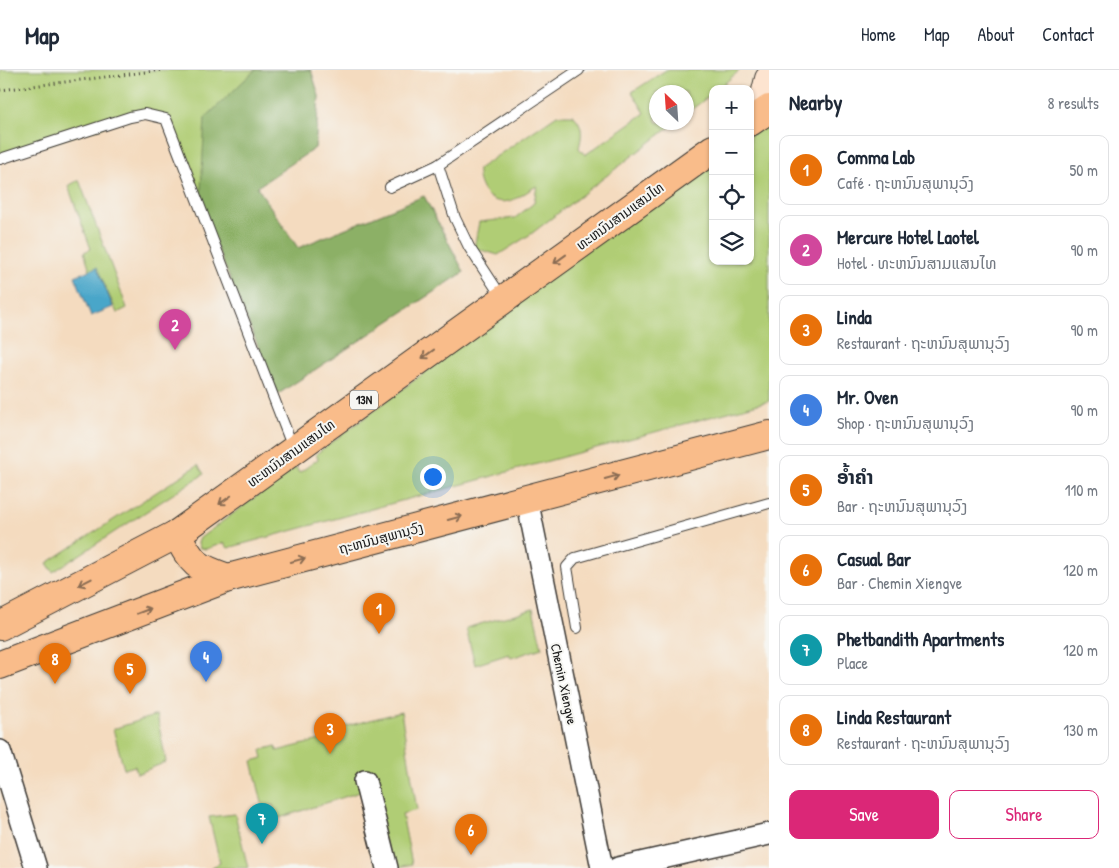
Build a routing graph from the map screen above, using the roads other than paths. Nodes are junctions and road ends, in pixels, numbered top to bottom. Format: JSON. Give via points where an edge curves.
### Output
{"nodes":[{"id":1,"x":579,"y":70,"type":"edge"},
{"id":2,"x":769,"y":79,"type":"edge"},
{"id":3,"x":760,"y":115,"type":"edge"},
{"id":4,"x":709,"y":152,"type":"edge"},
{"id":5,"x":0,"y":159,"type":"edge"},
{"id":6,"x":438,"y":164,"type":"junction"},
{"id":7,"x":390,"y":187,"type":"dead end"},
{"id":8,"x":504,"y":300,"type":"junction"},
{"id":9,"x":769,"y":435,"type":"edge"},
{"id":10,"x":294,"y":451,"type":"junction"},
{"id":11,"x":527,"y":499,"type":"junction"},
{"id":12,"x":769,"y":504,"type":"edge"},
{"id":13,"x":177,"y":534,"type":"junction"},
{"id":14,"x":228,"y":578,"type":"junction"},
{"id":15,"x":0,"y":626,"type":"edge"},
{"id":16,"x":577,"y":628,"type":"dead end"},
{"id":17,"x":0,"y":666,"type":"edge"},
{"id":18,"x":0,"y":751,"type":"edge"},
{"id":19,"x":365,"y":780,"type":"dead end"},
{"id":20,"x":769,"y":834,"type":"edge"},
{"id":21,"x":36,"y":868,"type":"edge"},
{"id":22,"x":388,"y":868,"type":"edge"},
{"id":23,"x":602,"y":868,"type":"edge"},
{"id":24,"x":618,"y":868,"type":"edge"}],
"edges":[{"from":1,"to":6,"type":"lane"},
{"from":2,"to":3,"type":"main road"},
{"from":4,"to":8,"type":"highway","name":"ທະຫນົນສາມແສນໄທ","number":"13N","one_way":true},
{"from":5,"to":10,"type":"lane","via":[[130,117],[145,114],[166,119]]},
{"from":6,"to":7,"type":"lane"},
{"from":6,"to":8,"type":"lane","via":[[459,226]]},
{"from":8,"to":10,"type":"highway","name":"ທະຫນົນສາມແສນໄທ","number":"13N","one_way":true},
{"from":11,"to":9,"type":"highway","name":"ຖະຫນົນສຸພານຸວົງ","one_way":true},
{"from":10,"to":13,"type":"highway","name":"ທະຫນົນສາມແສນໄທ","number":"13N","one_way":true},
{"from":14,"to":11,"type":"highway","name":"ຖະຫນົນສຸພານຸວົງ","one_way":true},
{"from":11,"to":23,"type":"street","name":"Chemin Xiengve"},
{"from":12,"to":16,"type":"lane","via":[[575,558],[568,566]]},
{"from":13,"to":14,"type":"highway","via":[[186,553],[202,569]]},
{"from":13,"to":15,"type":"highway","name":"ທະຫນົນສາມແສນໄທ","number":"13N","one_way":true},
{"from":17,"to":14,"type":"highway","name":"ຖະຫນົນສຸພານຸວົງ","one_way":true},
{"from":18,"to":21,"type":"street"},
{"from":19,"to":22,"type":"street"},
{"from":20,"to":24,"type":"street"}]}
